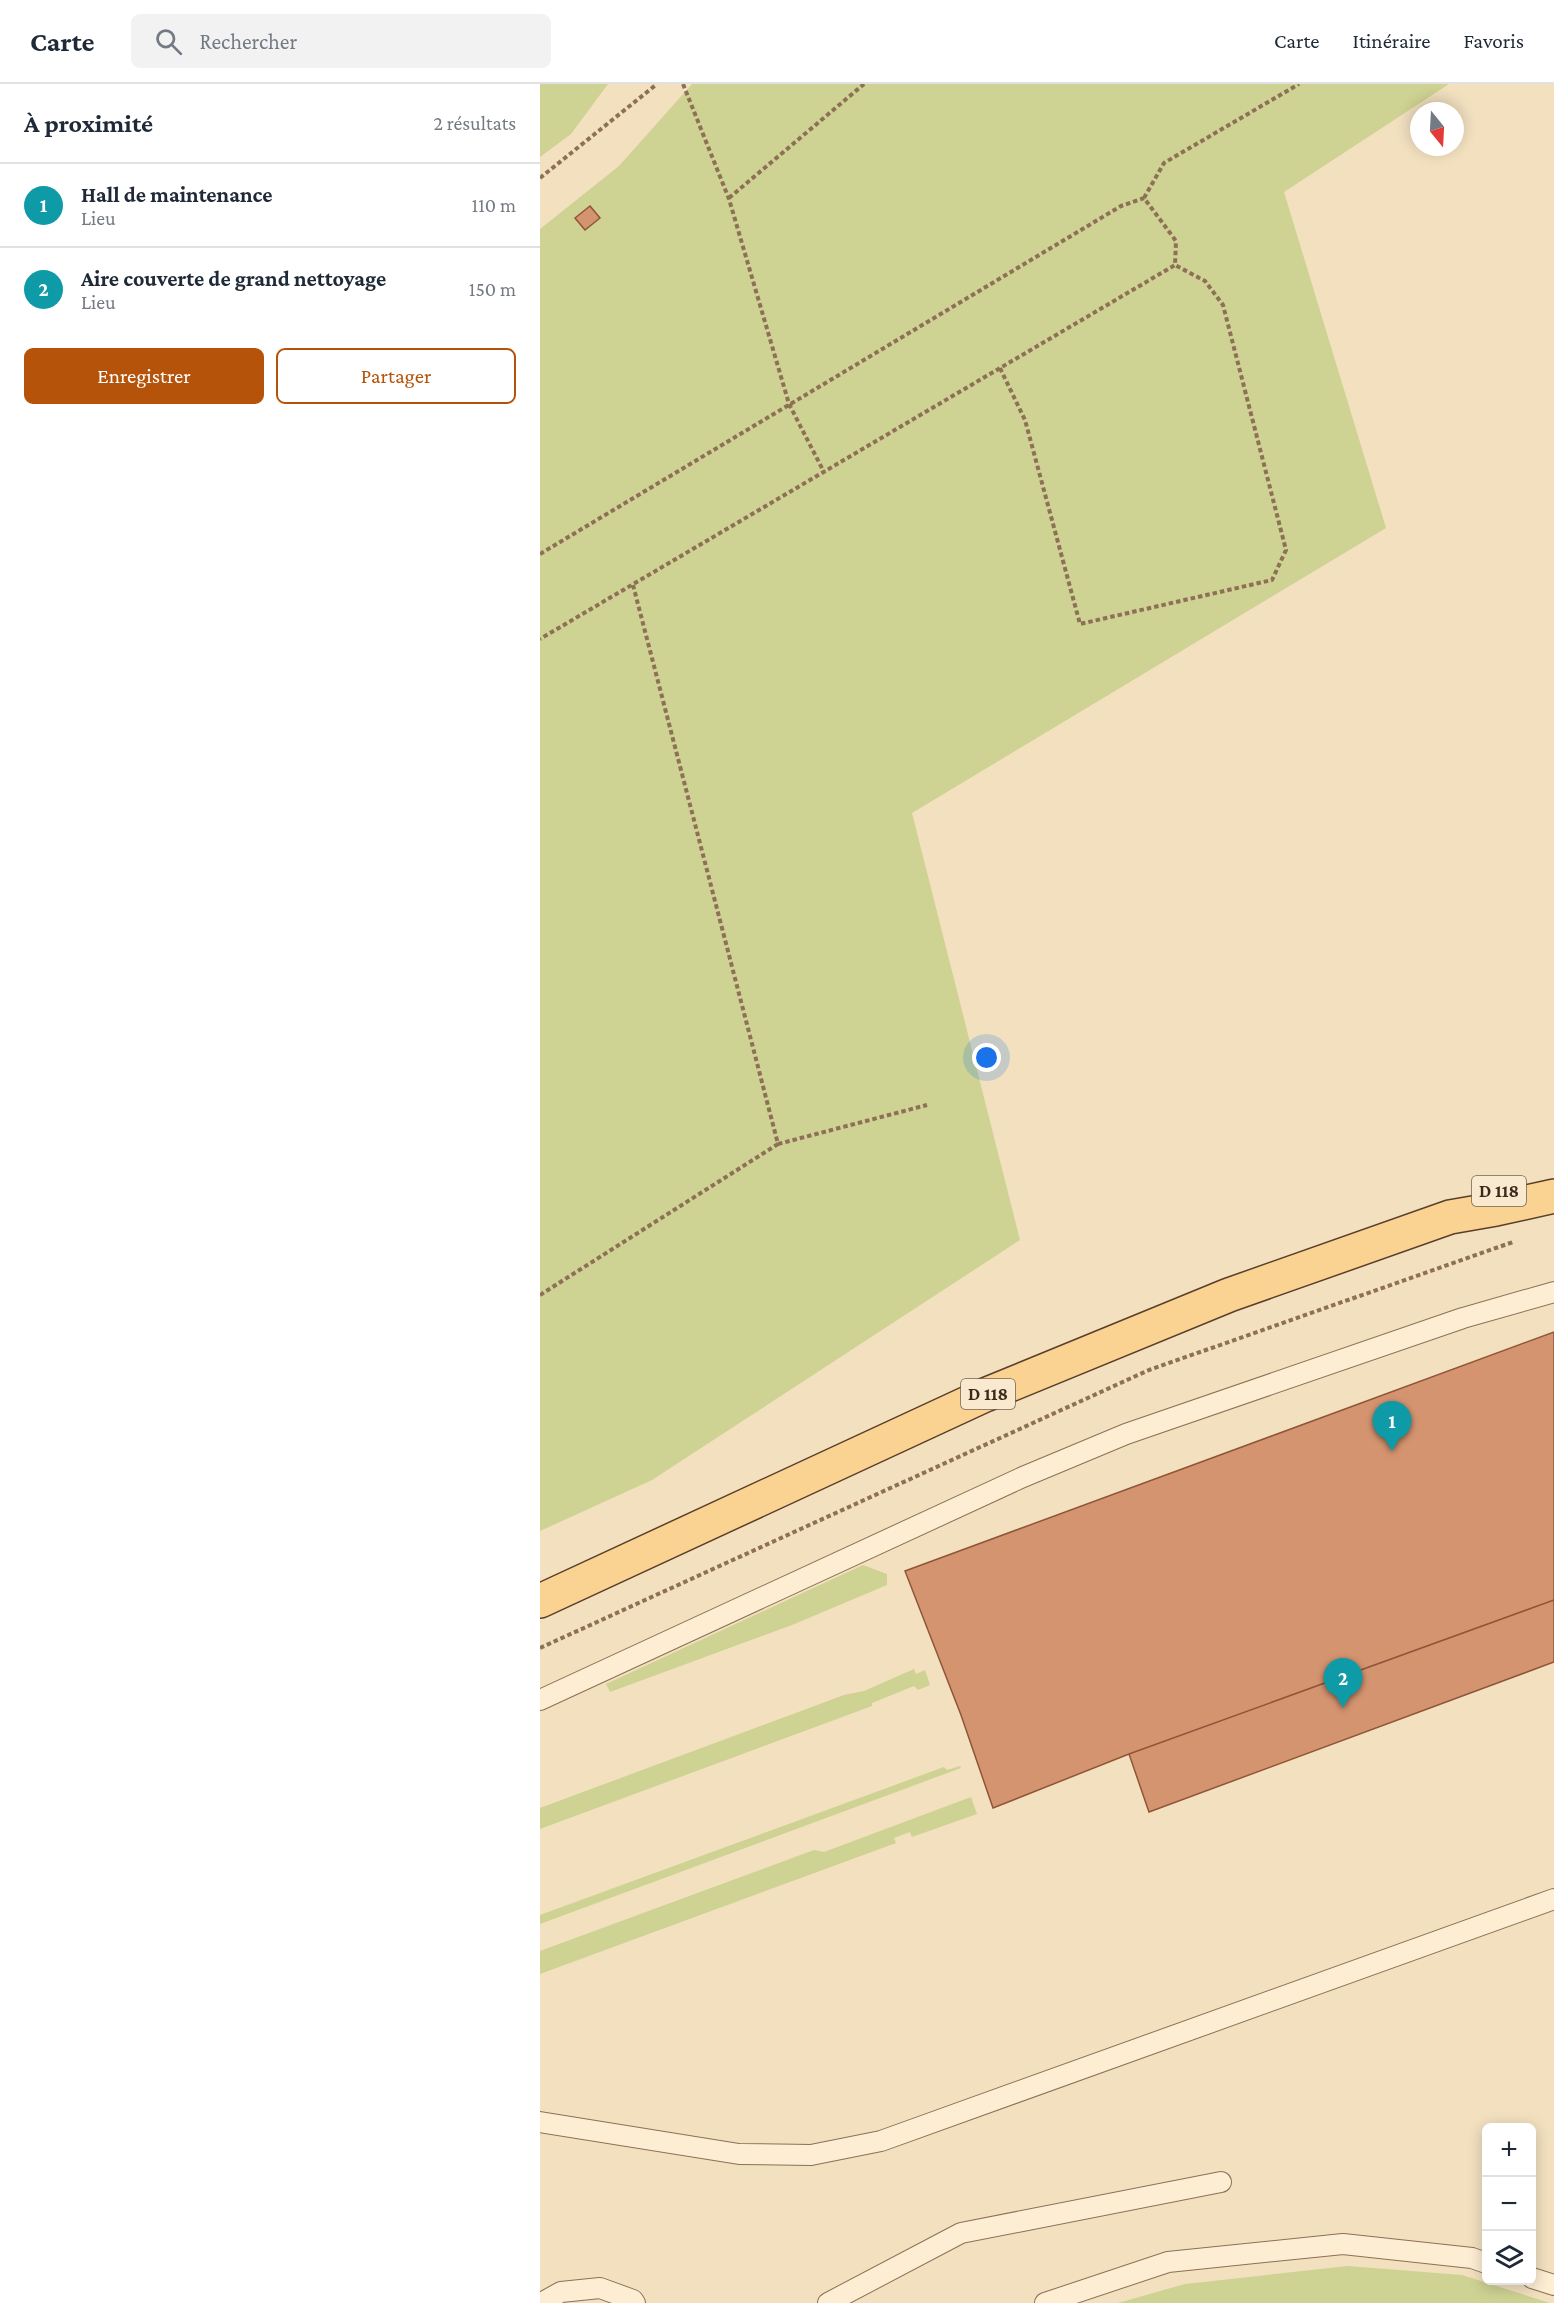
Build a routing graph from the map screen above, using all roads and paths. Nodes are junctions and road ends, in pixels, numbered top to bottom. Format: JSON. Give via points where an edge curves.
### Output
{"nodes":[{"id":1,"x":657,"y":84,"type":"edge"},
{"id":2,"x":683,"y":84,"type":"edge"},
{"id":3,"x":864,"y":84,"type":"edge"},
{"id":4,"x":1299,"y":84,"type":"edge"},
{"id":5,"x":540,"y":178,"type":"edge"},
{"id":6,"x":1144,"y":198,"type":"junction"},
{"id":7,"x":729,"y":199,"type":"junction"},
{"id":8,"x":1175,"y":265,"type":"junction"},
{"id":9,"x":1000,"y":368,"type":"junction"},
{"id":10,"x":789,"y":404,"type":"junction"},
{"id":11,"x":824,"y":472,"type":"junction"},
{"id":12,"x":540,"y":554,"type":"edge"},
{"id":13,"x":633,"y":585,"type":"junction"},
{"id":14,"x":540,"y":639,"type":"edge"},
{"id":15,"x":927,"y":1105,"type":"dead end"},
{"id":16,"x":778,"y":1144,"type":"junction"},
{"id":17,"x":1554,"y":1175,"type":"edge"},
{"id":18,"x":1554,"y":1196,"type":"edge"},
{"id":19,"x":1450,"y":1217,"type":"junction"},
{"id":20,"x":1524,"y":1238,"type":"dead end"},
{"id":21,"x":1554,"y":1292,"type":"edge"},
{"id":22,"x":540,"y":1295,"type":"edge"},
{"id":23,"x":540,"y":1601,"type":"edge"},
{"id":24,"x":540,"y":1648,"type":"edge"},
{"id":25,"x":540,"y":1700,"type":"edge"},
{"id":26,"x":1554,"y":1899,"type":"edge"},
{"id":27,"x":540,"y":2122,"type":"edge"},
{"id":28,"x":1221,"y":2182,"type":"dead end"},
{"id":29,"x":1482,"y":2262,"type":"edge"},
{"id":30,"x":1536,"y":2279,"type":"edge"},
{"id":31,"x":1554,"y":2285,"type":"edge"},
{"id":32,"x":541,"y":2303,"type":"edge"},
{"id":33,"x":635,"y":2303,"type":"edge"},
{"id":34,"x":828,"y":2303,"type":"edge"},
{"id":35,"x":1045,"y":2303,"type":"edge"}],
"edges":[{"from":1,"to":5,"type":"path"},
{"from":2,"to":7,"type":"path"},
{"from":3,"to":7,"type":"path"},
{"from":4,"to":6,"type":"path","via":[[1164,163]]},
{"from":6,"to":8,"type":"path","via":[[1176,242]]},
{"from":6,"to":10,"type":"path","via":[[1121,206]]},
{"from":7,"to":10,"type":"path"},
{"from":8,"to":9,"type":"path"},
{"from":8,"to":9,"type":"path","via":[[1205,281],[1223,305],[1286,550],[1272,580],[1080,624],[1025,420]]},
{"from":9,"to":11,"type":"path"},
{"from":10,"to":11,"type":"path"},
{"from":10,"to":12,"type":"path"},
{"from":11,"to":13,"type":"path"},
{"from":13,"to":14,"type":"path"},
{"from":13,"to":16,"type":"path"},
{"from":15,"to":16,"type":"path"},
{"from":16,"to":22,"type":"path"},
{"from":17,"to":19,"type":"main road","number":"D 118","via":[[1477,1198]]},
{"from":18,"to":19,"type":"main road","number":"D 118"},
{"from":19,"to":23,"type":"main road","number":"D 118","via":[[1229,1295],[985,1395]]},
{"from":20,"to":24,"type":"path","via":[[1149,1370]]},
{"from":21,"to":25,"type":"lane","via":[[1463,1318],[1126,1434],[1023,1477]]},
{"from":26,"to":27,"type":"lane","via":[[881,2141],[811,2155],[739,2154]]},
{"from":28,"to":34,"type":"lane","via":[[961,2233]]},
{"from":29,"to":35,"type":"lane","via":[[1343,2244],[1168,2262]]},
{"from":30,"to":31,"type":"lane"},
{"from":32,"to":33,"type":"lane","via":[[561,2292],[600,2288]]}]}
